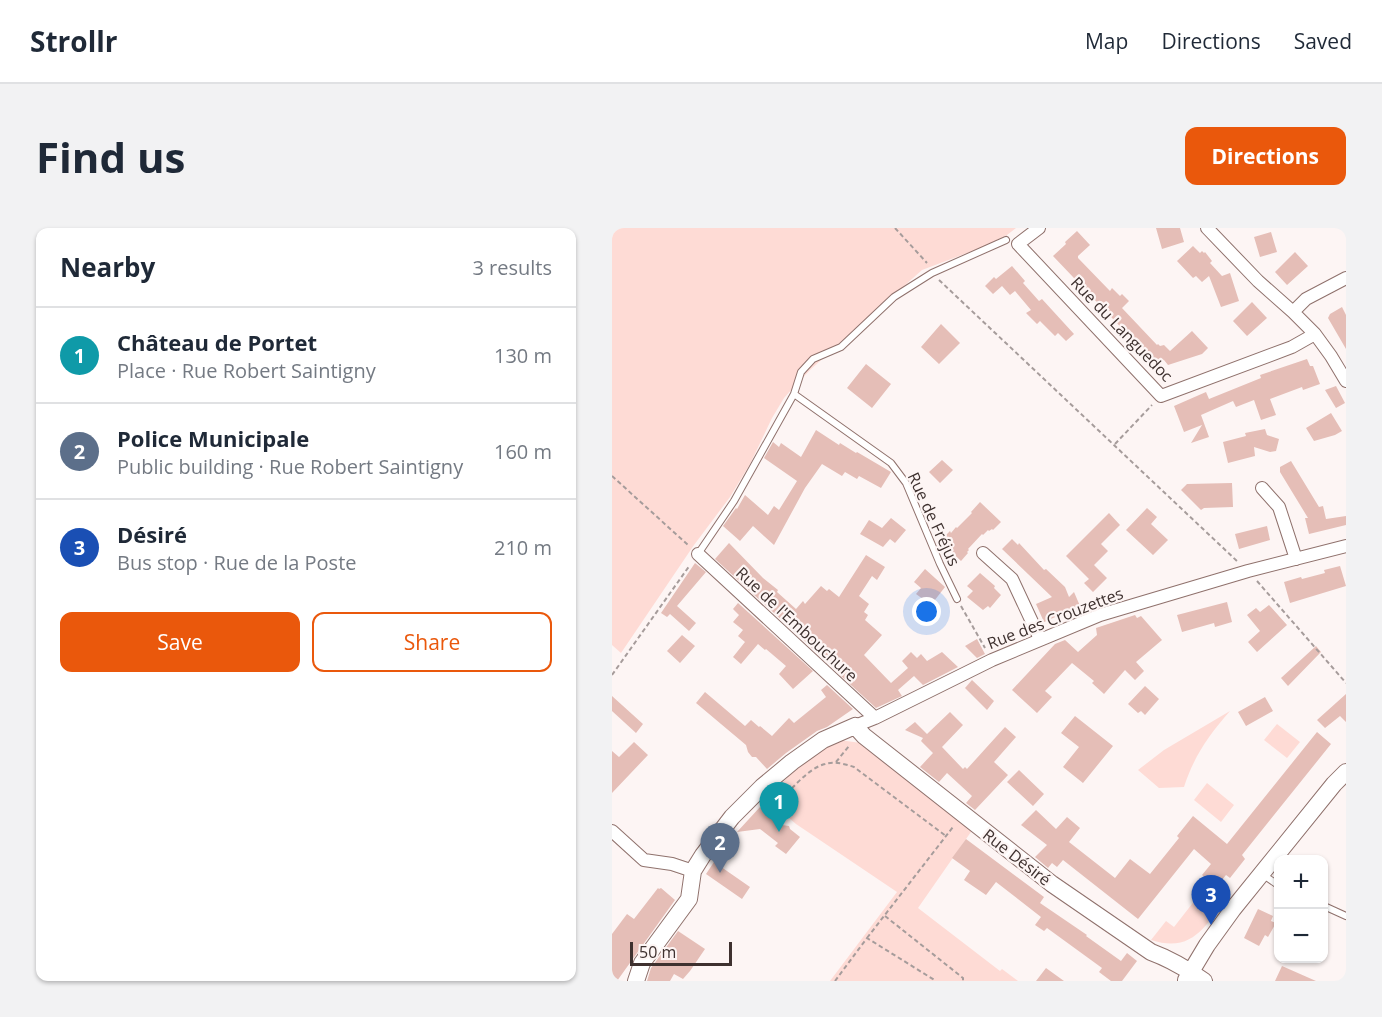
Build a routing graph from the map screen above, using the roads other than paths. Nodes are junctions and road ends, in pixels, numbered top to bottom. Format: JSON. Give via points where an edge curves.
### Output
{"nodes":[{"id":1,"x":1039,"y":228,"type":"edge"},
{"id":2,"x":1207,"y":228,"type":"edge"},
{"id":3,"x":1012,"y":242,"type":"junction"},
{"id":4,"x":1346,"y":279,"type":"edge"},
{"id":5,"x":1293,"y":312,"type":"junction"},
{"id":6,"x":1315,"y":334,"type":"junction"},
{"id":7,"x":1346,"y":381,"type":"edge"},
{"id":8,"x":794,"y":394,"type":"junction"},
{"id":9,"x":1262,"y":488,"type":"dead end"},
{"id":10,"x":1346,"y":546,"type":"edge"},
{"id":11,"x":983,"y":553,"type":"dead end"},
{"id":12,"x":698,"y":554,"type":"joint"},
{"id":13,"x":1296,"y":559,"type":"junction"},
{"id":14,"x":957,"y":599,"type":"road end"},
{"id":15,"x":1040,"y":639,"type":"junction"},
{"id":16,"x":874,"y":718,"type":"junction"},
{"id":17,"x":860,"y":731,"type":"junction"},
{"id":18,"x":1346,"y":772,"type":"edge"},
{"id":19,"x":612,"y":831,"type":"edge"},
{"id":20,"x":693,"y":871,"type":"junction"},
{"id":21,"x":1262,"y":874,"type":"junction"},
{"id":22,"x":1274,"y":882,"type":"edge"},
{"id":23,"x":1328,"y":908,"type":"edge"},
{"id":24,"x":1346,"y":916,"type":"edge"},
{"id":25,"x":1193,"y":978,"type":"edge"},
{"id":26,"x":636,"y":981,"type":"edge"}],
"edges":[{"from":1,"to":3,"type":"street"},
{"from":2,"to":5,"type":"street"},
{"from":3,"to":6,"type":"street","name":"Rue du Languedoc","via":[[1161,396],[1292,348]]},
{"from":3,"to":8,"type":"lane","via":[[932,273],[894,297],[841,347],[813,359],[801,372]]},
{"from":4,"to":5,"type":"street","via":[[1306,299]]},
{"from":5,"to":6,"type":"street"},
{"from":6,"to":7,"type":"street"},
{"from":8,"to":12,"type":"lane","via":[[734,501]]},
{"from":8,"to":14,"type":"lane","name":"Rue de Fréjus","via":[[891,463],[906,483]]},
{"from":9,"to":13,"type":"street","via":[[1279,507]]},
{"from":10,"to":13,"type":"street","name":"Rue des Crouzettes"},
{"from":11,"to":15,"type":"street","via":[[1012,579]]},
{"from":12,"to":16,"type":"street","name":"Rue de l'Embouchure"},
{"from":13,"to":15,"type":"street","name":"Rue des Crouzettes","via":[[1100,615]]},
{"from":15,"to":16,"type":"street","name":"Rue des Crouzettes"},
{"from":16,"to":17,"type":"street","name":"Rue des Crouzettes"},
{"from":17,"to":20,"type":"street","via":[[823,740],[762,787],[732,817]]},
{"from":17,"to":25,"type":"street","name":"Rue Désiré","via":[[1052,884]]},
{"from":18,"to":21,"type":"street"},
{"from":19,"to":20,"type":"street","via":[[644,860]]},
{"from":20,"to":26,"type":"street","via":[[689,899],[642,963]]},
{"from":21,"to":22,"type":"lane"},
{"from":21,"to":25,"type":"street","via":[[1211,939]]},
{"from":23,"to":24,"type":"lane"}]}
